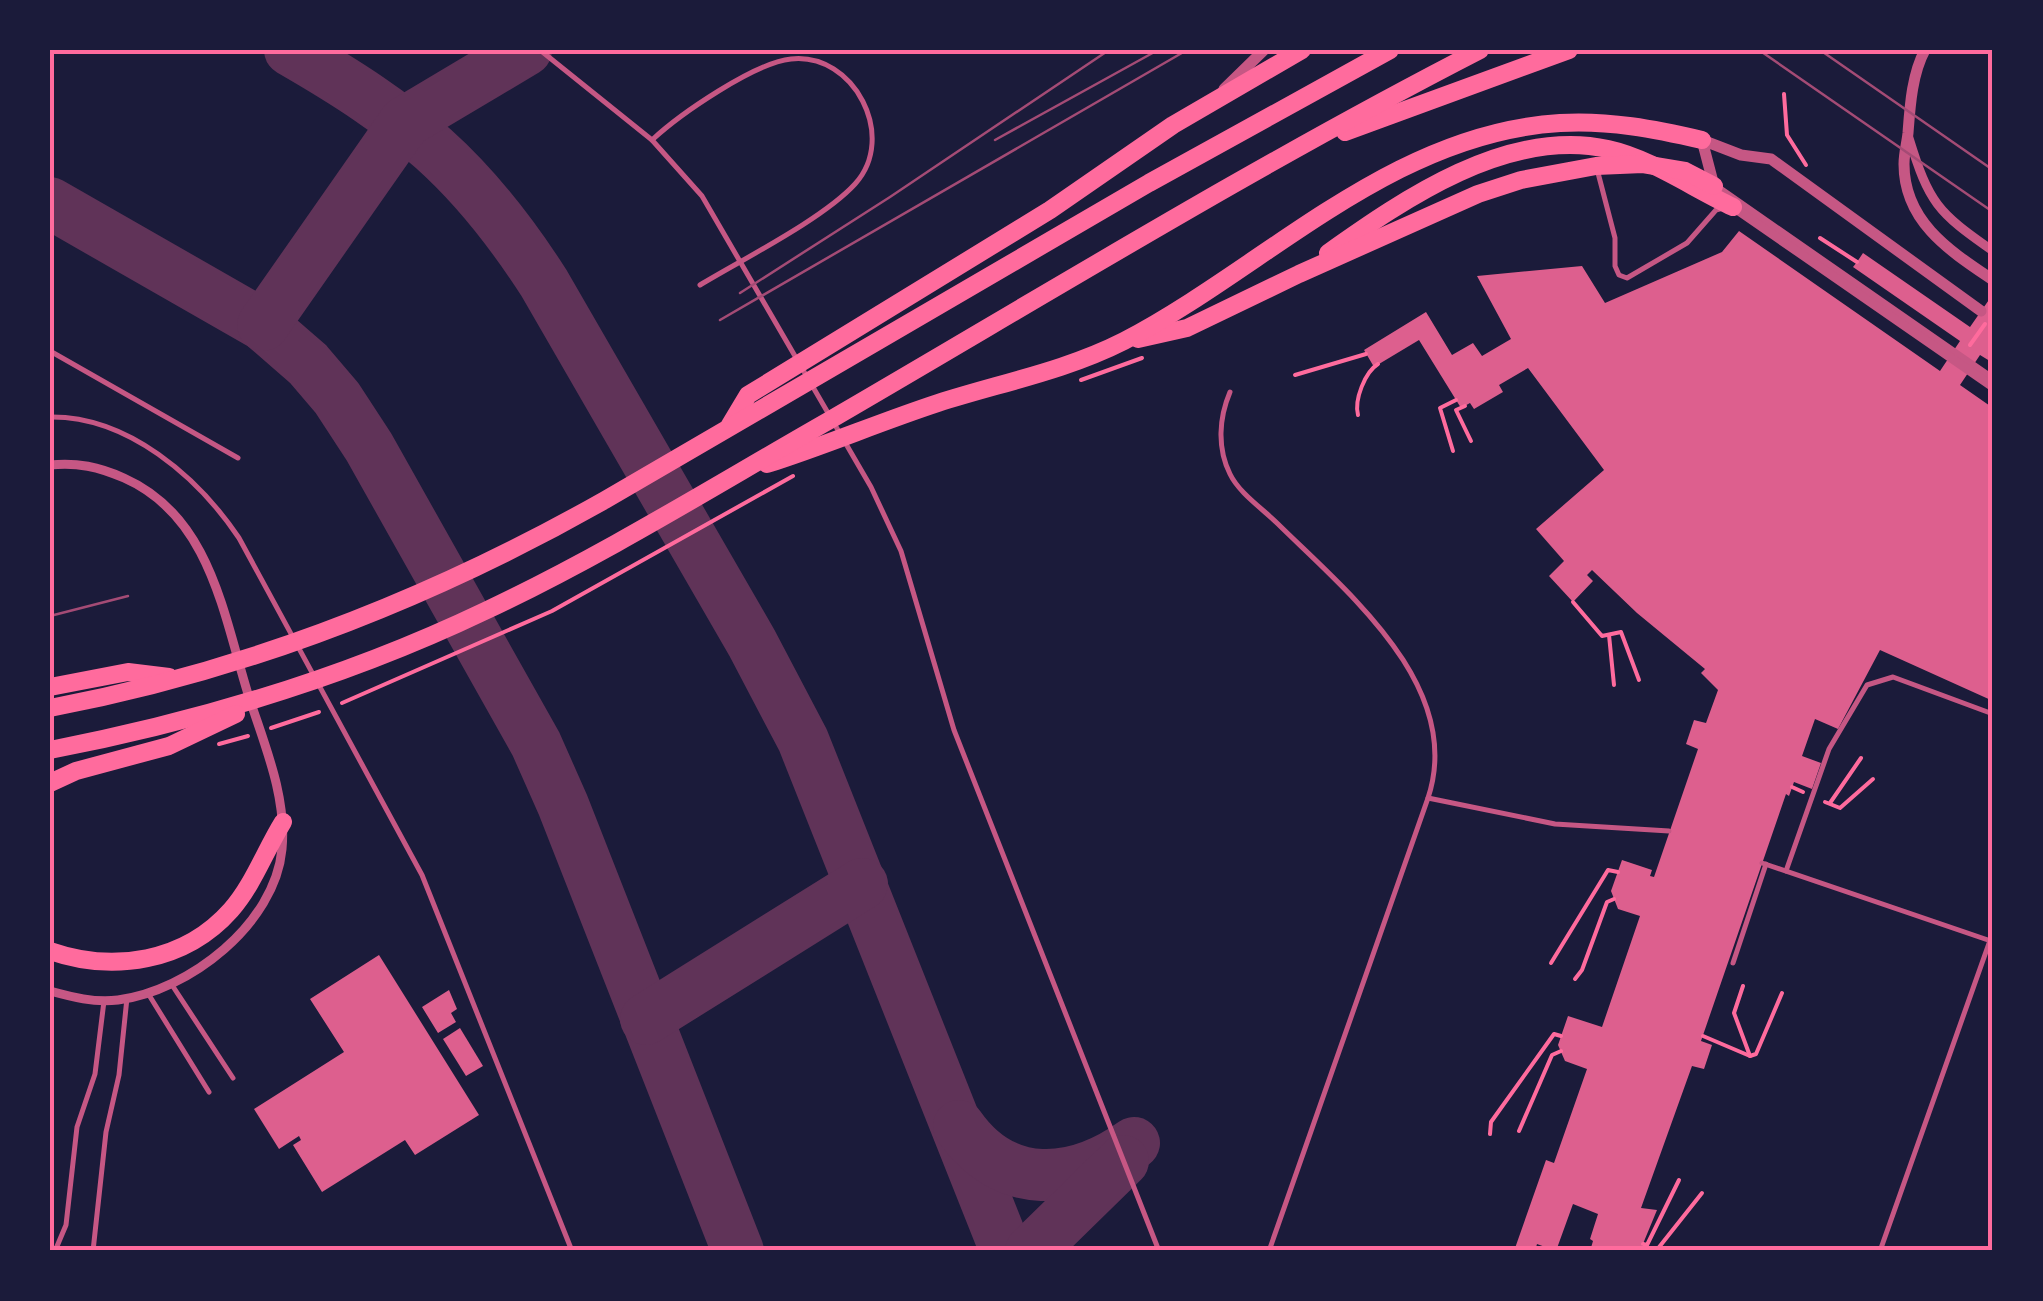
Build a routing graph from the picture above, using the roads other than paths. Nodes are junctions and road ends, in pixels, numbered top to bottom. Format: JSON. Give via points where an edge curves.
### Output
{"nodes":[{"id":1,"x":540,"y":50,"type":"edge"},
{"id":2,"x":1264,"y":50,"type":"edge"},
{"id":3,"x":1302,"y":50,"type":"edge"},
{"id":4,"x":1390,"y":50,"type":"edge"},
{"id":5,"x":1480,"y":50,"type":"edge"},
{"id":6,"x":1569,"y":50,"type":"edge"},
{"id":7,"x":1925,"y":50,"type":"edge"},
{"id":8,"x":1208,"y":104,"type":"junction"},
{"id":9,"x":1908,"y":135,"type":"junction"},
{"id":10,"x":652,"y":140,"type":"junction"},
{"id":11,"x":1702,"y":140,"type":"junction"},
{"id":12,"x":1293,"y":151,"type":"junction"},
{"id":13,"x":1596,"y":166,"type":"junction"},
{"id":14,"x":1714,"y":186,"type":"junction"},
{"id":15,"x":1737,"y":206,"type":"junction"},
{"id":16,"x":1993,"y":251,"type":"edge"},
{"id":17,"x":1299,"y":274,"type":"junction"},
{"id":18,"x":1993,"y":280,"type":"edge"},
{"id":19,"x":700,"y":286,"type":"dead end"},
{"id":20,"x":1987,"y":312,"type":"edge"},
{"id":21,"x":1122,"y":342,"type":"junction"},
{"id":22,"x":50,"y":351,"type":"edge"},
{"id":23,"x":1993,"y":380,"type":"edge"},
{"id":24,"x":1993,"y":387,"type":"edge"},
{"id":25,"x":1230,"y":392,"type":"dead end"},
{"id":26,"x":50,"y":417,"type":"edge"},
{"id":27,"x":727,"y":429,"type":"junction"},
{"id":28,"x":238,"y":458,"type":"dead end"},
{"id":29,"x":50,"y":465,"type":"edge"},
{"id":30,"x":733,"y":476,"type":"junction"},
{"id":31,"x":179,"y":678,"type":"junction"},
{"id":32,"x":50,"y":687,"type":"edge"},
{"id":33,"x":291,"y":689,"type":"junction"},
{"id":34,"x":50,"y":708,"type":"edge"},
{"id":35,"x":1993,"y":714,"type":"edge"},
{"id":36,"x":50,"y":750,"type":"edge"},
{"id":37,"x":50,"y":783,"type":"edge"},
{"id":38,"x":1428,"y":798,"type":"junction"},
{"id":39,"x":282,"y":822,"type":"junction"},
{"id":40,"x":1669,"y":832,"type":"dead end"},
{"id":41,"x":1786,"y":871,"type":"junction"},
{"id":42,"x":1993,"y":932,"type":"edge"},
{"id":43,"x":1988,"y":940,"type":"junction"},
{"id":44,"x":50,"y":951,"type":"edge"},
{"id":45,"x":1732,"y":962,"type":"dead end"},
{"id":46,"x":171,"y":982,"type":"junction"},
{"id":47,"x":50,"y":991,"type":"edge"},
{"id":48,"x":147,"y":992,"type":"junction"},
{"id":49,"x":127,"y":998,"type":"junction"},
{"id":50,"x":104,"y":1001,"type":"junction"},
{"id":51,"x":234,"y":1078,"type":"dead end"},
{"id":52,"x":208,"y":1092,"type":"dead end"},
{"id":53,"x":54,"y":1251,"type":"edge"},
{"id":54,"x":93,"y":1251,"type":"edge"},
{"id":55,"x":572,"y":1251,"type":"edge"},
{"id":56,"x":1159,"y":1251,"type":"edge"},
{"id":57,"x":1270,"y":1251,"type":"edge"},
{"id":58,"x":1880,"y":1251,"type":"edge"}],
"edges":[{"from":1,"to":10,"type":"lane"},
{"from":2,"to":8,"type":"street"},
{"from":3,"to":8,"type":"highway"},
{"from":4,"to":27,"type":"highway"},
{"from":5,"to":12,"type":"highway"},
{"from":6,"to":12,"type":"highway"},
{"from":7,"to":9,"type":"street"},
{"from":8,"to":27,"type":"highway","via":[[1050,210],[748,395]]},
{"from":9,"to":16,"type":"street","via":[[1936,206]]},
{"from":9,"to":18,"type":"street","via":[[1906,185],[1928,232]]},
{"from":10,"to":19,"type":"lane","via":[[748,75],[792,59],[820,62],[842,74],[866,108],[872,145],[856,183]]},
{"from":10,"to":56,"type":"lane","via":[[716,218],[901,551],[954,730]]},
{"from":11,"to":14,"type":"street"},
{"from":11,"to":20,"type":"street","via":[[1771,159]]},
{"from":11,"to":21,"type":"highway","via":[[1589,122],[1539,124],[1478,139],[1351,196]]},
{"from":12,"to":30,"type":"highway"},
{"from":13,"to":14,"type":"highway","via":[[1674,167]]},
{"from":13,"to":15,"type":"lane","via":[[1616,238],[1615,266],[1626,278],[1686,243],[1716,210]]},
{"from":13,"to":17,"type":"highway","via":[[1478,194]]},
{"from":14,"to":15,"type":"street"},
{"from":15,"to":17,"type":"highway","via":[[1606,149],[1553,148],[1471,168],[1403,201]]},
{"from":15,"to":23,"type":"street"},
{"from":15,"to":24,"type":"street"},
{"from":17,"to":21,"type":"highway","via":[[1187,328]]},
{"from":21,"to":30,"type":"highway"},
{"from":22,"to":28,"type":"lane"},
{"from":25,"to":38,"type":"lane","via":[[1220,426],[1231,476],[1378,626],[1420,690],[1434,734],[1436,772]]},
{"from":26,"to":55,"type":"lane","via":[[95,424],[162,457],[204,494],[250,557],[435,904]]},
{"from":27,"to":31,"type":"highway","via":[[576,517],[448,581],[354,621]]},
{"from":29,"to":39,"type":"street","via":[[103,469],[145,488],[170,507],[202,552],[270,761]]},
{"from":30,"to":33,"type":"highway","via":[[484,612]]},
{"from":31,"to":32,"type":"highway","via":[[128,672]]},
{"from":31,"to":34,"type":"highway"},
{"from":33,"to":36,"type":"highway"},
{"from":33,"to":37,"type":"highway","via":[[169,746]]},
{"from":35,"to":41,"type":"lane","via":[[1893,677],[1867,685],[1829,749]]},
{"from":38,"to":40,"type":"lane","via":[[1555,824]]},
{"from":38,"to":57,"type":"lane"},
{"from":39,"to":44,"type":"highway","via":[[231,910],[183,946],[127,962]]},
{"from":39,"to":46,"type":"street","via":[[282,853],[264,900],[233,940]]},
{"from":41,"to":43,"type":"lane"},
{"from":41,"to":45,"type":"lane","via":[[1764,864]]},
{"from":42,"to":43,"type":"lane"},
{"from":43,"to":58,"type":"lane"},
{"from":46,"to":48,"type":"street"},
{"from":46,"to":51,"type":"lane"},
{"from":47,"to":50,"type":"street"},
{"from":48,"to":49,"type":"street"},
{"from":48,"to":52,"type":"lane"},
{"from":49,"to":50,"type":"street"},
{"from":49,"to":54,"type":"lane"},
{"from":50,"to":53,"type":"lane","via":[[95,1074],[77,1127],[66,1225]]}]}
